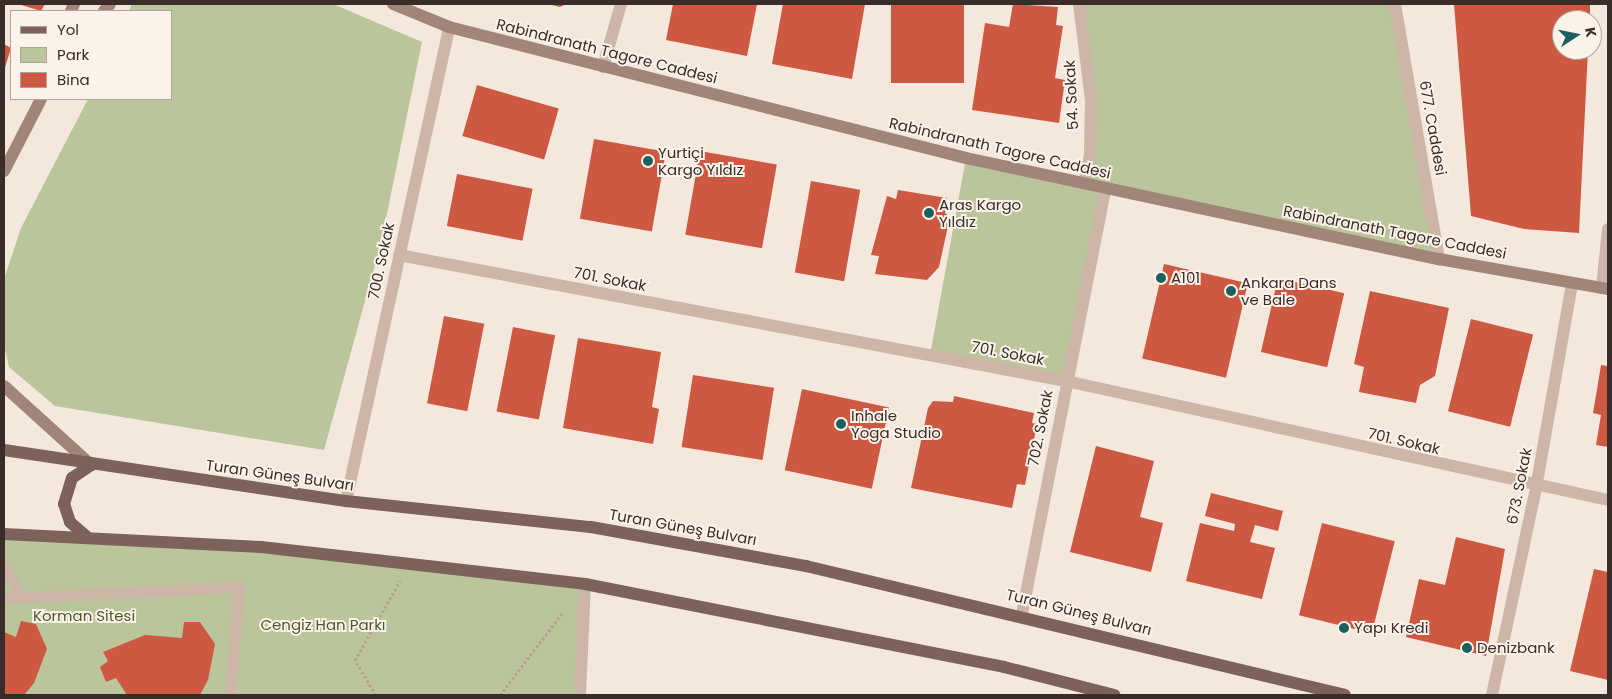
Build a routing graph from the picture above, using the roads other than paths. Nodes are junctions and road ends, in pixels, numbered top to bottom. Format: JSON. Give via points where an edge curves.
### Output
{"nodes":[{"id":1,"x":393,"y":4,"type":"edge"},
{"id":2,"x":621,"y":4,"type":"edge"},
{"id":3,"x":1079,"y":4,"type":"edge"},
{"id":4,"x":1395,"y":4,"type":"edge"},
{"id":5,"x":449,"y":27,"type":"junction"},
{"id":6,"x":603,"y":66,"type":"junction"},
{"id":7,"x":40,"y":100,"type":"edge"},
{"id":8,"x":4,"y":171,"type":"edge"},
{"id":9,"x":1084,"y":184,"type":"junction"},
{"id":10,"x":1105,"y":189,"type":"junction"},
{"id":11,"x":1608,"y":229,"type":"edge"},
{"id":12,"x":399,"y":255,"type":"junction"},
{"id":13,"x":1439,"y":259,"type":"junction"},
{"id":14,"x":1572,"y":283,"type":"junction"},
{"id":15,"x":1605,"y":288,"type":"edge"},
{"id":16,"x":1066,"y":381,"type":"junction"},
{"id":17,"x":4,"y":386,"type":"edge"},
{"id":18,"x":4,"y":450,"type":"edge"},
{"id":19,"x":91,"y":465,"type":"junction"},
{"id":20,"x":1536,"y":488,"type":"junction"},
{"id":21,"x":1608,"y":500,"type":"edge"},
{"id":22,"x":346,"y":501,"type":"junction"},
{"id":23,"x":4,"y":534,"type":"edge"},
{"id":24,"x":86,"y":536,"type":"junction"},
{"id":25,"x":4,"y":566,"type":"edge"},
{"id":26,"x":585,"y":584,"type":"junction"},
{"id":27,"x":22,"y":597,"type":"junction"},
{"id":28,"x":4,"y":598,"type":"edge"},
{"id":29,"x":1022,"y":614,"type":"junction"},
{"id":30,"x":230,"y":695,"type":"edge"},
{"id":31,"x":580,"y":695,"type":"edge"},
{"id":32,"x":1114,"y":695,"type":"edge"},
{"id":33,"x":1345,"y":695,"type":"edge"},
{"id":34,"x":1492,"y":695,"type":"edge"}],
"edges":[{"from":1,"to":5,"type":"main road","name":"Rabindranath Tagore Caddesi"},
{"from":2,"to":6,"type":"street"},
{"from":3,"to":9,"type":"street","name":"54. Sokak","via":[[1091,101],[1090,155]]},
{"from":4,"to":13,"type":"street","name":"677. Caddesi"},
{"from":5,"to":6,"type":"main road","name":"Rabindranath Tagore Caddesi"},
{"from":5,"to":12,"type":"street","name":"700. Sokak"},
{"from":6,"to":9,"type":"main road","name":"Rabindranath Tagore Caddesi"},
{"from":7,"to":8,"type":"main road"},
{"from":9,"to":10,"type":"main road","name":"Rabindranath Tagore Caddesi"},
{"from":10,"to":13,"type":"main road","name":"Rabindranath Tagore Caddesi"},
{"from":10,"to":16,"type":"street","name":"702. Sokak"},
{"from":11,"to":15,"type":"street"},
{"from":12,"to":16,"type":"street","name":"701. Sokak"},
{"from":12,"to":22,"type":"street","name":"700. Sokak"},
{"from":13,"to":14,"type":"main road","name":"Rabindranath Tagore Caddesi"},
{"from":14,"to":15,"type":"main road","name":"Rabindranath Tagore Caddesi"},
{"from":14,"to":20,"type":"street","name":"673. Sokak"},
{"from":16,"to":20,"type":"street","name":"701. Sokak"},
{"from":16,"to":29,"type":"street","name":"702. Sokak"},
{"from":17,"to":19,"type":"main road"},
{"from":18,"to":19,"type":"main road","name":"Turan Güneş Bulvarı"},
{"from":19,"to":22,"type":"main road","name":"Turan Güneş Bulvarı"},
{"from":19,"to":24,"type":"main road","via":[[72,478],[64,504],[70,522]]},
{"from":20,"to":21,"type":"street","name":"701. Sokak"},
{"from":20,"to":34,"type":"street","name":"673. Sokak"},
{"from":22,"to":29,"type":"main road","name":"Turan Güneş Bulvarı","via":[[591,527],[806,566]]},
{"from":23,"to":24,"type":"main road"},
{"from":24,"to":26,"type":"main road","via":[[261,547]]},
{"from":25,"to":27,"type":"lane"},
{"from":26,"to":31,"type":"street"},
{"from":26,"to":32,"type":"main road","via":[[1004,667]]},
{"from":27,"to":28,"type":"lane"},
{"from":27,"to":30,"type":"lane","via":[[240,587]]},
{"from":29,"to":33,"type":"main road","name":"Turan Güneş Bulvarı"}]}
